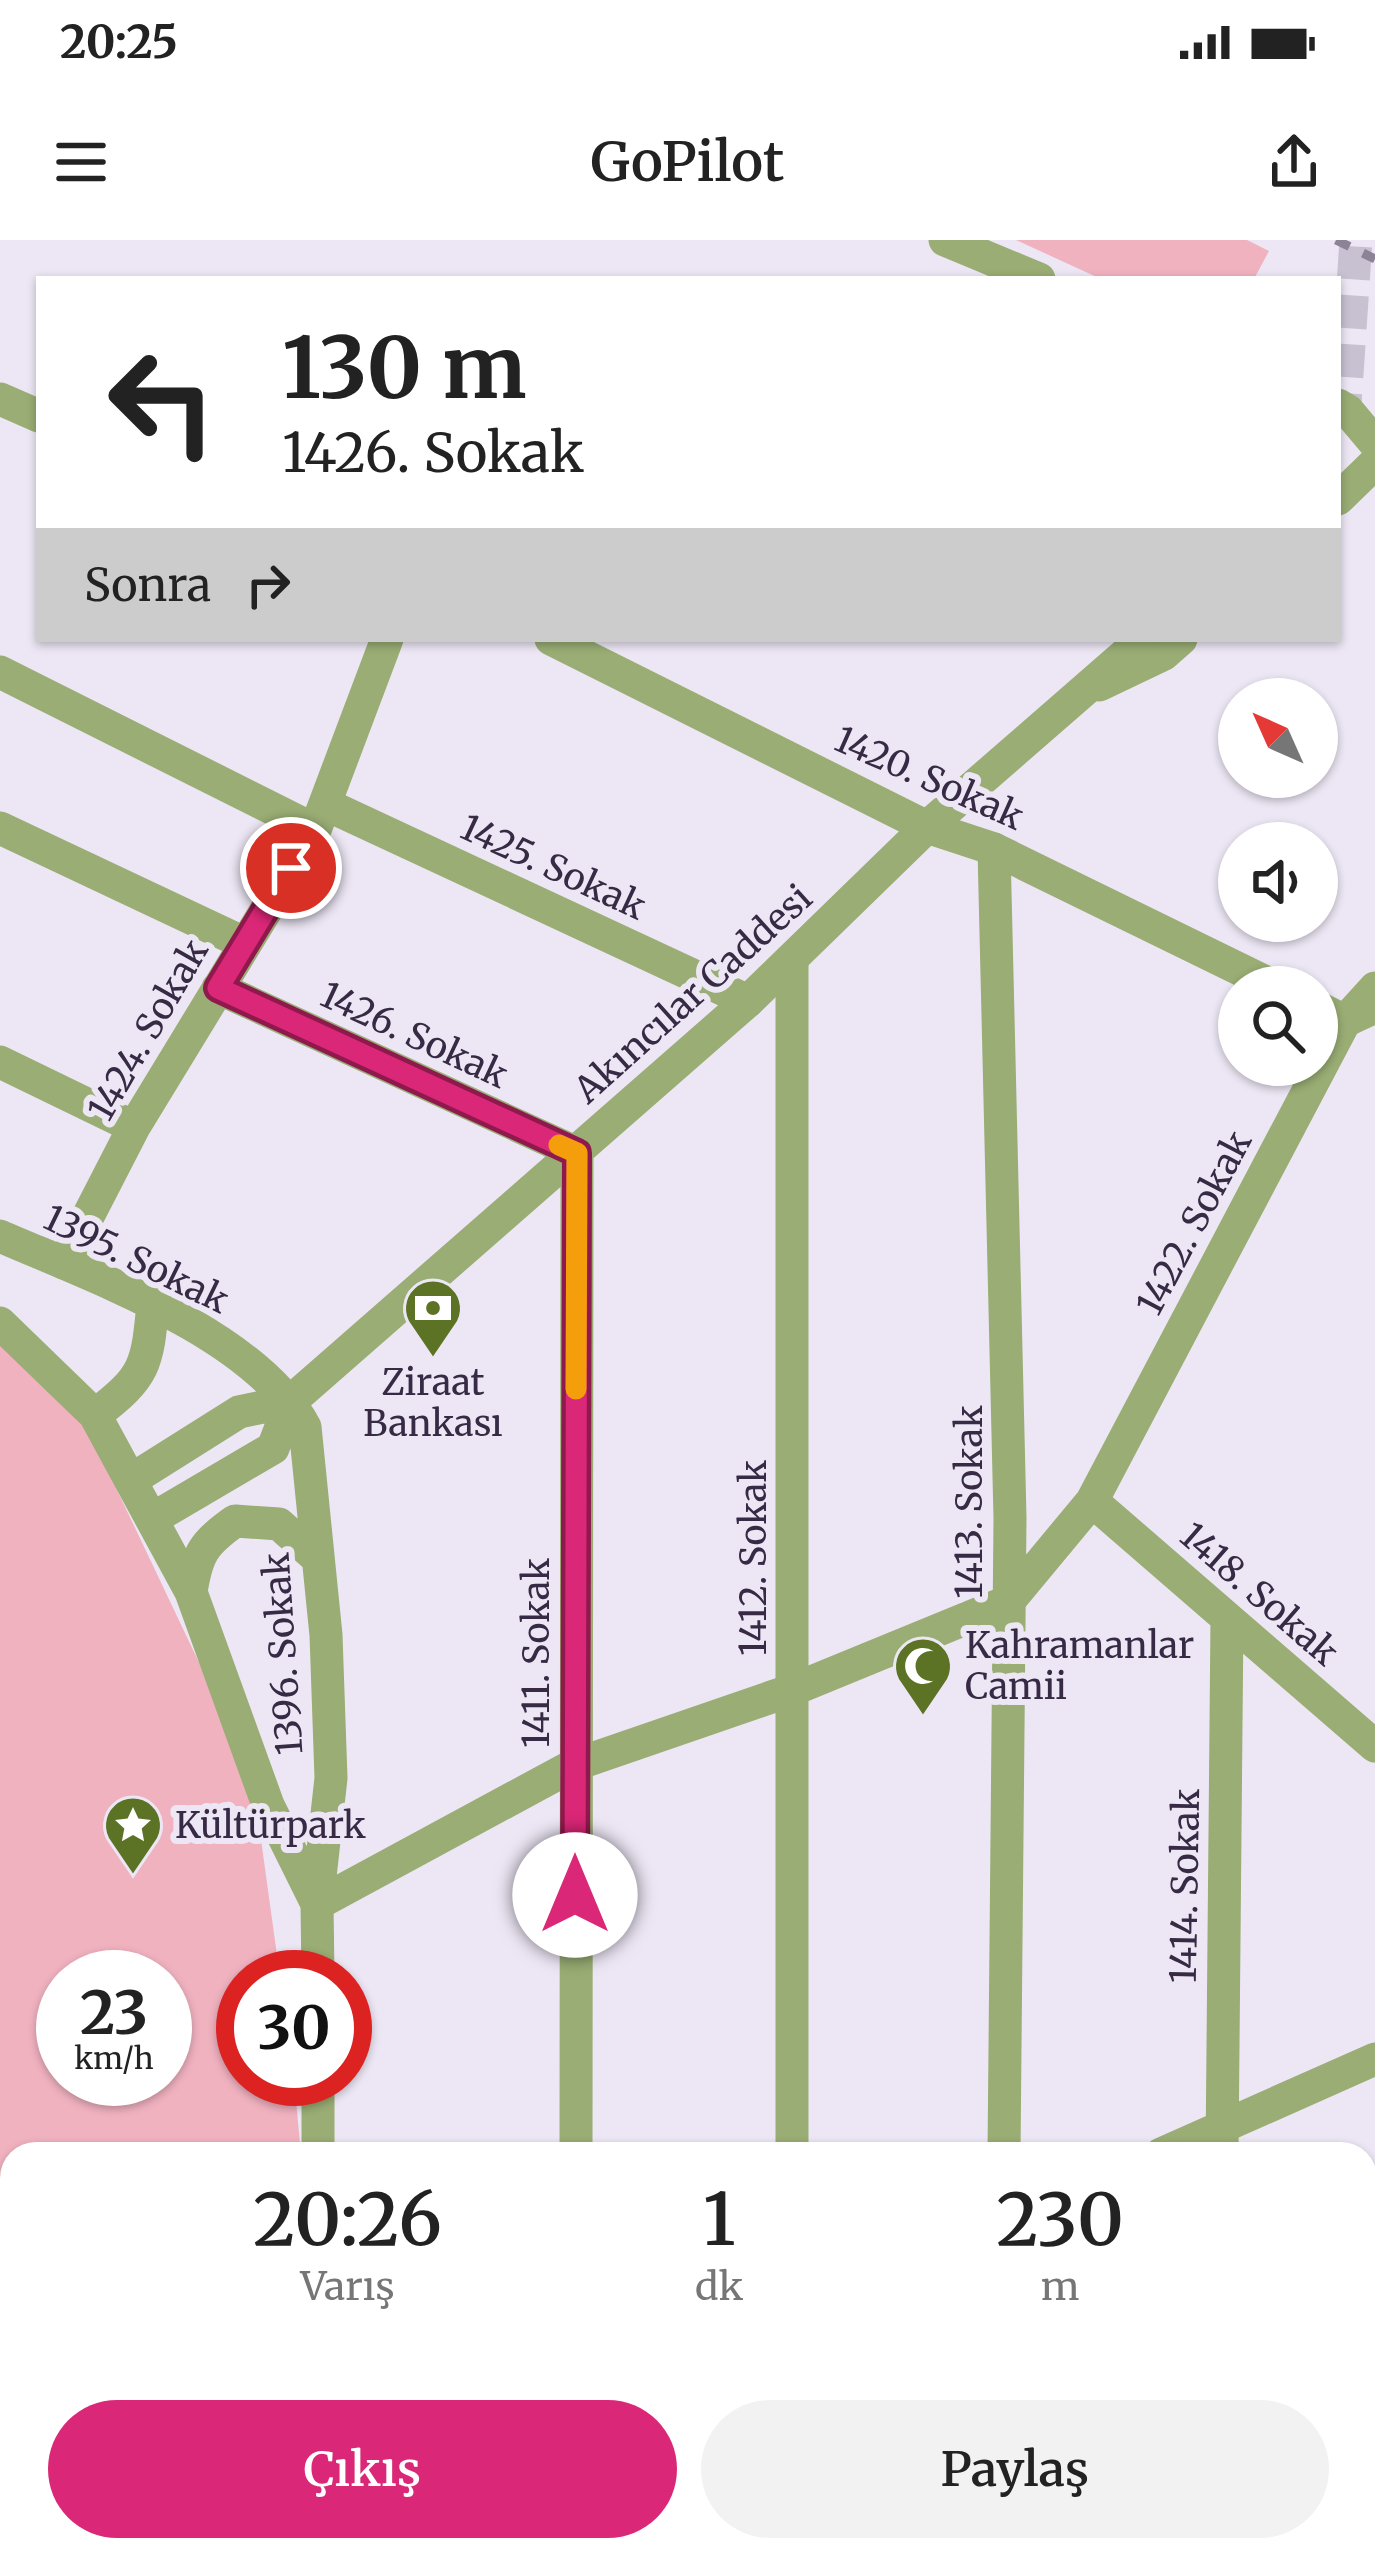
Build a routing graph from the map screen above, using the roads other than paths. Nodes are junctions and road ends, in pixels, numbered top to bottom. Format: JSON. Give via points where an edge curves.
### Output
{"nodes":[{"id":1,"x":945,"y":240,"type":"edge"},
{"id":2,"x":1033,"y":276,"type":"edge"},
{"id":3,"x":0,"y":399,"type":"edge"},
{"id":4,"x":1341,"y":407,"type":"edge"},
{"id":5,"x":36,"y":415,"type":"edge"},
{"id":6,"x":1375,"y":443,"type":"edge"},
{"id":7,"x":1375,"y":464,"type":"edge"},
{"id":8,"x":1341,"y":496,"type":"edge"},
{"id":9,"x":386,"y":642,"type":"edge"},
{"id":10,"x":557,"y":642,"type":"edge"},
{"id":11,"x":1117,"y":642,"type":"edge"},
{"id":12,"x":1140,"y":642,"type":"edge"},
{"id":13,"x":1178,"y":642,"type":"edge"},
{"id":14,"x":0,"y":672,"type":"edge"},
{"id":15,"x":1081,"y":693,"type":"junction"},
{"id":16,"x":320,"y":817,"type":"junction"},
{"id":17,"x":927,"y":827,"type":"junction"},
{"id":18,"x":0,"y":828,"type":"edge"},
{"id":19,"x":994,"y":849,"type":"junction"},
{"id":20,"x":244,"y":943,"type":"junction"},
{"id":21,"x":792,"y":961,"type":"junction"},
{"id":22,"x":1233,"y":966,"type":"edge"},
{"id":23,"x":218,"y":988,"type":"junction"},
{"id":24,"x":1375,"y":988,"type":"edge"},
{"id":25,"x":748,"y":1001,"type":"junction"},
{"id":26,"x":1346,"y":1011,"type":"edge"},
{"id":27,"x":0,"y":1062,"type":"edge"},
{"id":28,"x":134,"y":1127,"type":"junction"},
{"id":29,"x":577,"y":1153,"type":"junction"},
{"id":30,"x":0,"y":1236,"type":"edge"},
{"id":31,"x":64,"y":1263,"type":"junction"},
{"id":32,"x":153,"y":1304,"type":"junction"},
{"id":33,"x":0,"y":1323,"type":"edge"},
{"id":34,"x":291,"y":1401,"type":"junction"},
{"id":35,"x":95,"y":1415,"type":"junction"},
{"id":36,"x":130,"y":1480,"type":"junction"},
{"id":37,"x":1092,"y":1501,"type":"junction"},
{"id":38,"x":152,"y":1519,"type":"junction"},
{"id":39,"x":316,"y":1557,"type":"junction"},
{"id":40,"x":191,"y":1592,"type":"junction"},
{"id":41,"x":1009,"y":1601,"type":"junction"},
{"id":42,"x":1227,"y":1618,"type":"junction"},
{"id":43,"x":792,"y":1690,"type":"junction"},
{"id":44,"x":1375,"y":1746,"type":"edge"},
{"id":45,"x":574,"y":1765,"type":"junction"},
{"id":46,"x":317,"y":1904,"type":"junction"},
{"id":47,"x":317,"y":1950,"type":"edge"},
{"id":48,"x":1375,"y":2059,"type":"edge"},
{"id":49,"x":318,"y":2106,"type":"edge"},
{"id":50,"x":318,"y":2142,"type":"edge"},
{"id":51,"x":576,"y":2142,"type":"edge"},
{"id":52,"x":792,"y":2142,"type":"edge"},
{"id":53,"x":1004,"y":2142,"type":"edge"},
{"id":54,"x":1222,"y":2142,"type":"edge"}],
"edges":[{"from":1,"to":2,"type":"street"},
{"from":3,"to":5,"type":"street"},
{"from":4,"to":6,"type":"street"},
{"from":7,"to":8,"type":"street"},
{"from":9,"to":16,"type":"street","name":"1424. Sokak"},
{"from":10,"to":17,"type":"street","name":"1420. Sokak"},
{"from":11,"to":15,"type":"street"},
{"from":12,"to":15,"type":"street","name":"Akıncılar Caddesi"},
{"from":13,"to":15,"type":"street"},
{"from":14,"to":16,"type":"street","name":"1425. Sokak"},
{"from":15,"to":17,"type":"street","name":"Akıncılar Caddesi"},
{"from":16,"to":20,"type":"street","name":"1424. Sokak"},
{"from":16,"to":25,"type":"street","name":"1425. Sokak"},
{"from":17,"to":19,"type":"street","name":"1420. Sokak"},
{"from":17,"to":21,"type":"street","name":"Akıncılar Caddesi"},
{"from":18,"to":20,"type":"street"},
{"from":19,"to":22,"type":"street","name":"1420. Sokak"},
{"from":19,"to":41,"type":"street","name":"1413. Sokak"},
{"from":20,"to":23,"type":"street","name":"1424. Sokak"},
{"from":21,"to":25,"type":"street","name":"Akıncılar Caddesi"},
{"from":21,"to":43,"type":"street","name":"1412. Sokak"},
{"from":23,"to":28,"type":"street","name":"1424. Sokak"},
{"from":23,"to":29,"type":"street","name":"1426. Sokak"},
{"from":24,"to":26,"type":"street","name":"1422. Sokak"},
{"from":25,"to":29,"type":"street","name":"Akıncılar Caddesi"},
{"from":26,"to":37,"type":"street","name":"1422. Sokak"},
{"from":27,"to":28,"type":"street"},
{"from":28,"to":31,"type":"street","name":"1424. Sokak"},
{"from":29,"to":34,"type":"street","name":"Akıncılar Caddesi"},
{"from":29,"to":45,"type":"street","name":"1411. Sokak"},
{"from":30,"to":31,"type":"street","name":"1395. Sokak"},
{"from":31,"to":32,"type":"street","name":"1395. Sokak"},
{"from":32,"to":34,"type":"street","name":"1395. Sokak","via":[[203,1328]]},
{"from":32,"to":35,"type":"street","via":[[148,1362]]},
{"from":33,"to":35,"type":"street"},
{"from":34,"to":36,"type":"street","via":[[239,1412]]},
{"from":34,"to":38,"type":"street","via":[[273,1448]]},
{"from":34,"to":39,"type":"street","name":"1396. Sokak","via":[[305,1427]]},
{"from":35,"to":36,"type":"street"},
{"from":36,"to":38,"type":"street"},
{"from":37,"to":41,"type":"street","name":"1422. Sokak"},
{"from":37,"to":42,"type":"street","name":"1418. Sokak"},
{"from":38,"to":40,"type":"street","name":"1396. Sokak"},
{"from":39,"to":40,"type":"street","via":[[279,1524],[236,1521],[196,1560]]},
{"from":39,"to":46,"type":"street","name":"1396. Sokak","via":[[331,1778]]},
{"from":40,"to":46,"type":"street","name":"1396. Sokak","via":[[268,1805]]},
{"from":41,"to":43,"type":"street"},
{"from":41,"to":53,"type":"street","name":"1413. Sokak"},
{"from":42,"to":44,"type":"street","name":"1418. Sokak"},
{"from":42,"to":54,"type":"street","name":"1414. Sokak"},
{"from":43,"to":45,"type":"street"},
{"from":43,"to":52,"type":"street","name":"1412. Sokak"},
{"from":45,"to":46,"type":"street"},
{"from":45,"to":51,"type":"street","name":"1411. Sokak"},
{"from":46,"to":47,"type":"street","name":"1396. Sokak"},
{"from":48,"to":54,"type":"street"},
{"from":49,"to":50,"type":"street"}]}
